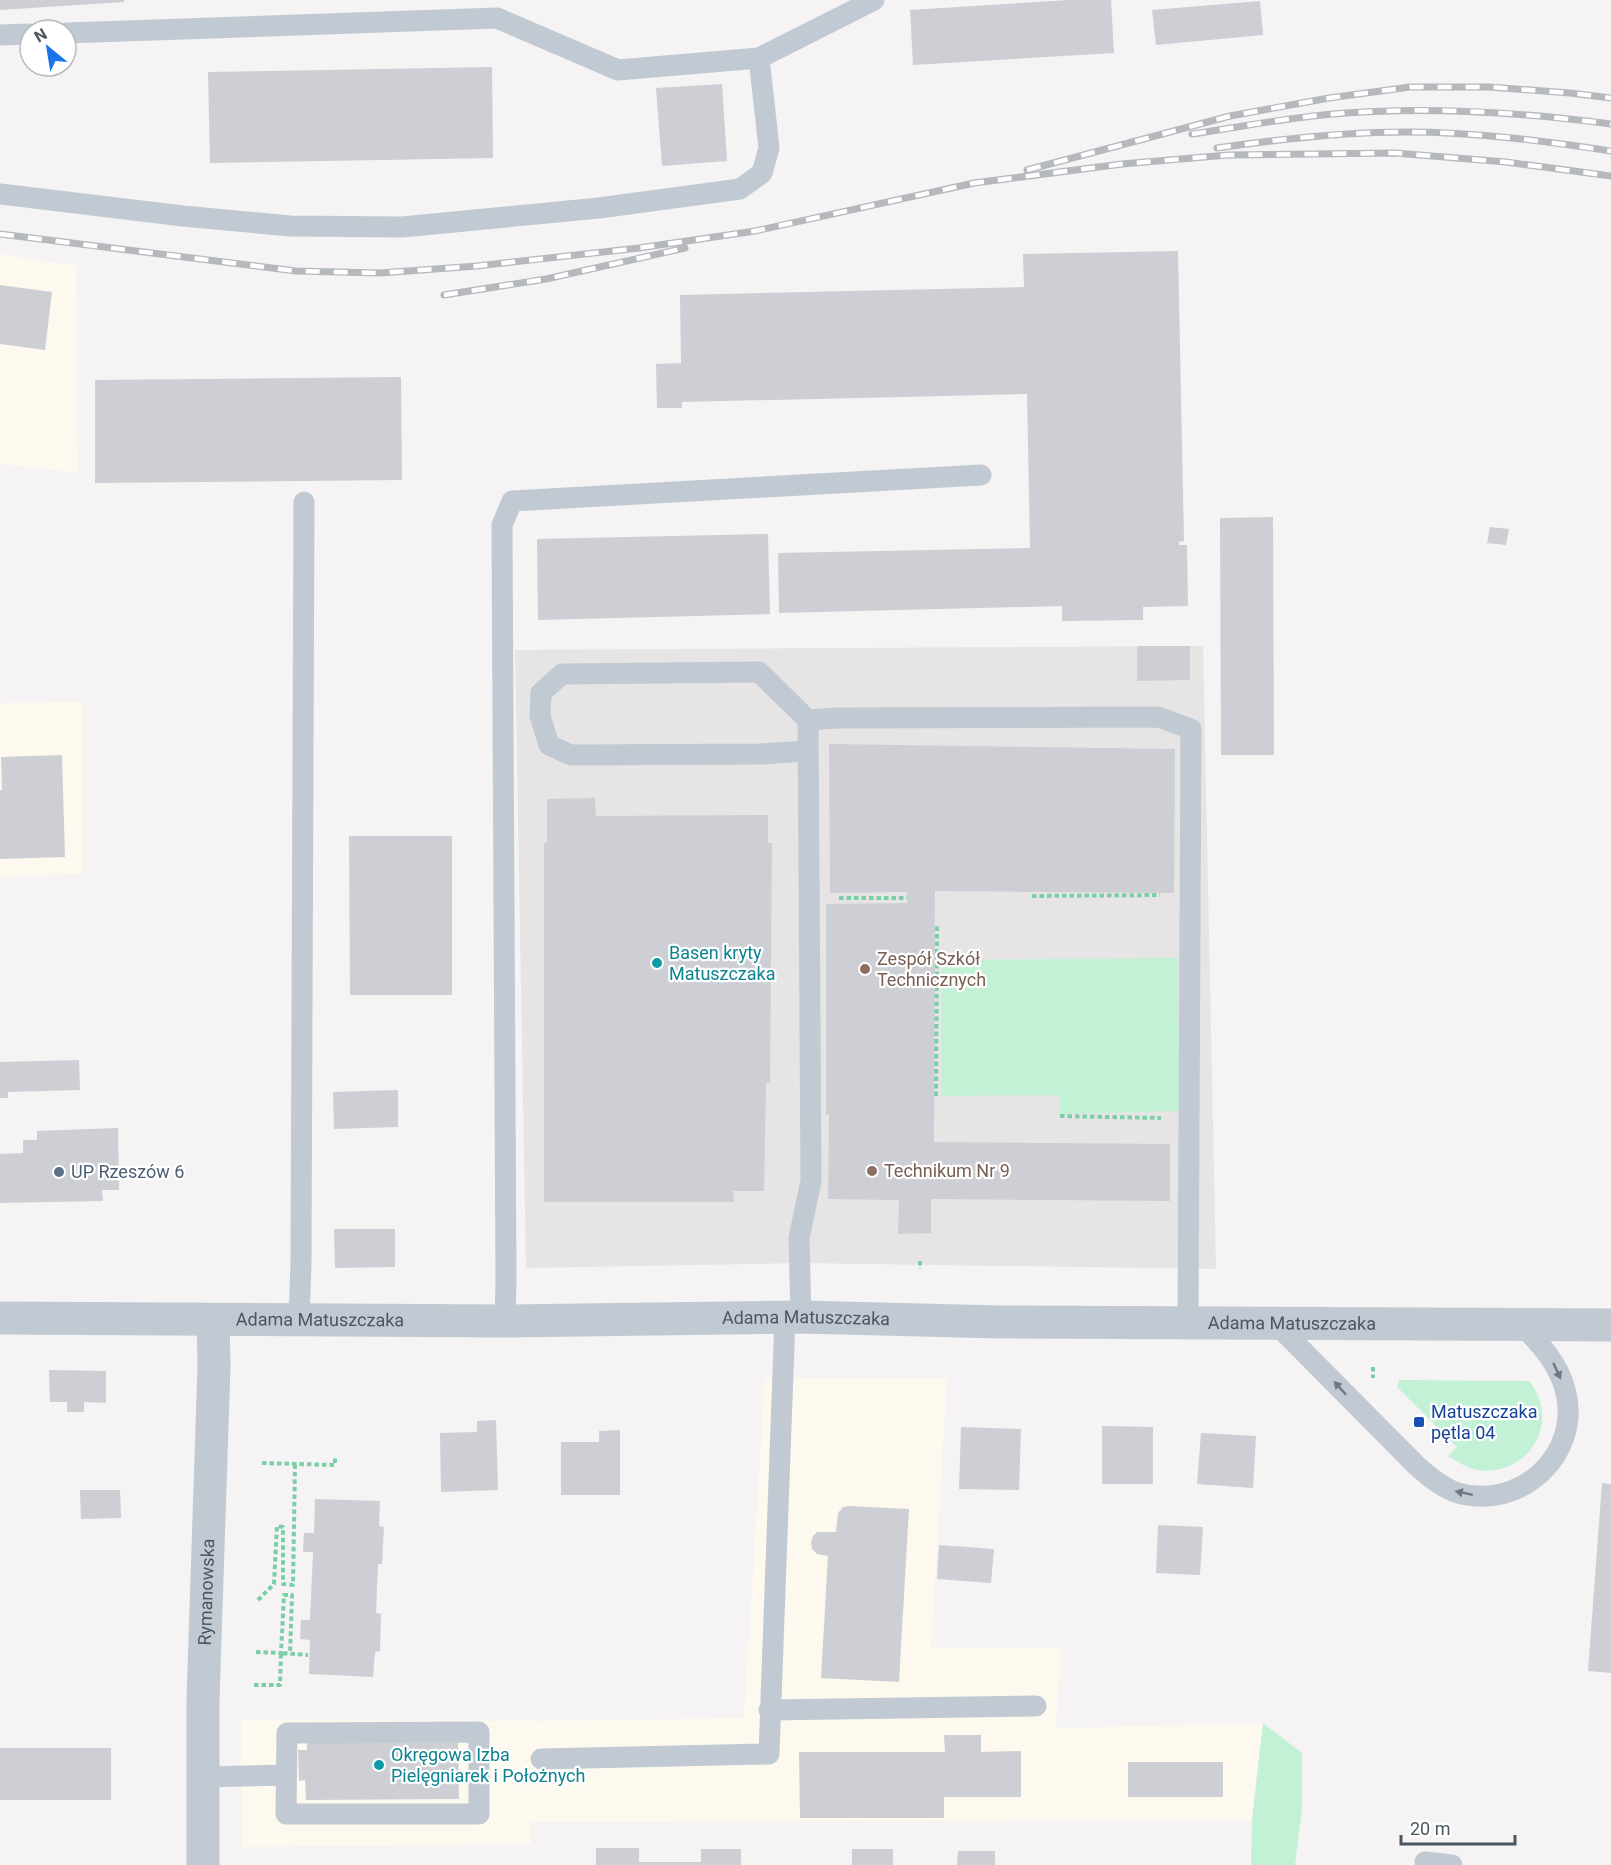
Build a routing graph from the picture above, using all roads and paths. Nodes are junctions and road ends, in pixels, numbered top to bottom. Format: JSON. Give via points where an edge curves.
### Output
{"nodes":[{"id":1,"x":874,"y":0,"type":"edge"},
{"id":2,"x":78,"y":33,"type":"edge"},
{"id":3,"x":18,"y":34,"type":"edge"},
{"id":4,"x":0,"y":35,"type":"edge"},
{"id":5,"x":759,"y":58,"type":"junction"},
{"id":6,"x":0,"y":194,"type":"edge"},
{"id":7,"x":981,"y":475,"type":"dead end"},
{"id":8,"x":304,"y":502,"type":"dead end"},
{"id":9,"x":808,"y":720,"type":"junction"},
{"id":10,"x":808,"y":751,"type":"junction"},
{"id":11,"x":1190,"y":895,"type":"junction"},
{"id":12,"x":1032,"y":896,"type":"dead end"},
{"id":13,"x":809,"y":898,"type":"junction"},
{"id":14,"x":907,"y":898,"type":"dead end"},
{"id":15,"x":937,"y":926,"type":"dead end"},
{"id":16,"x":936,"y":1096,"type":"dead end"},
{"id":17,"x":1060,"y":1116,"type":"dead end"},
{"id":18,"x":1172,"y":1119,"type":"dead end"},
{"id":19,"x":920,"y":1261,"type":"dead end"},
{"id":20,"x":920,"y":1269,"type":"dead end"},
{"id":21,"x":0,"y":1318,"type":"edge"},
{"id":22,"x":793,"y":1318,"type":"junction"},
{"id":23,"x":213,"y":1320,"type":"junction"},
{"id":24,"x":299,"y":1320,"type":"junction"},
{"id":25,"x":505,"y":1322,"type":"junction"},
{"id":26,"x":1188,"y":1323,"type":"junction"},
{"id":27,"x":1276,"y":1324,"type":"junction"},
{"id":28,"x":1522,"y":1325,"type":"junction"},
{"id":29,"x":1611,"y":1325,"type":"edge"},
{"id":30,"x":335,"y":1457,"type":"dead end"},
{"id":31,"x":262,"y":1463,"type":"dead end"},
{"id":32,"x":295,"y":1464,"type":"junction"},
{"id":33,"x":258,"y":1600,"type":"dead end"},
{"id":34,"x":256,"y":1652,"type":"dead end"},
{"id":35,"x":281,"y":1653,"type":"junction"},
{"id":36,"x":290,"y":1654,"type":"junction"},
{"id":37,"x":308,"y":1655,"type":"dead end"},
{"id":38,"x":254,"y":1685,"type":"dead end"},
{"id":39,"x":1036,"y":1706,"type":"dead end"},
{"id":40,"x":769,"y":1710,"type":"junction"},
{"id":41,"x":541,"y":1759,"type":"dead end"},
{"id":42,"x":286,"y":1774,"type":"junction"},
{"id":43,"x":203,"y":1777,"type":"junction"},
{"id":44,"x":1425,"y":1862,"type":"dead end"},
{"id":45,"x":203,"y":1865,"type":"edge"},
{"id":46,"x":1452,"y":1865,"type":"edge"}],
"edges":[{"from":1,"to":5,"type":"lane"},
{"from":2,"to":5,"type":"lane","via":[[497,18],[618,70]]},
{"from":3,"to":4,"type":"lane"},
{"from":5,"to":6,"type":"lane","via":[[769,148],[762,174],[740,189],[599,208],[402,227],[291,226]]},
{"from":7,"to":25,"type":"lane","via":[[512,501],[502,525]]},
{"from":8,"to":24,"type":"lane"},
{"from":9,"to":10,"type":"lane"},
{"from":9,"to":10,"type":"lane","via":[[759,672],[562,674],[541,693],[540,716],[549,745],[571,755]]},
{"from":9,"to":11,"type":"lane","via":[[1158,717],[1191,729]]},
{"from":10,"to":13,"type":"lane"},
{"from":11,"to":12,"type":"path"},
{"from":11,"to":26,"type":"lane"},
{"from":13,"to":14,"type":"path"},
{"from":13,"to":22,"type":"lane","via":[[811,1181],[799,1238]]},
{"from":15,"to":16,"type":"path"},
{"from":17,"to":18,"type":"path"},
{"from":19,"to":20,"type":"path"},
{"from":21,"to":23,"type":"street","name":"Adama Matuszczaka"},
{"from":22,"to":25,"type":"street","name":"Adama Matuszczaka"},
{"from":22,"to":26,"type":"street","name":"Adama Matuszczaka"},
{"from":22,"to":40,"type":"lane"},
{"from":23,"to":24,"type":"street","name":"Adama Matuszczaka"},
{"from":23,"to":43,"type":"street","name":"Rymanowska"},
{"from":24,"to":25,"type":"street","name":"Adama Matuszczaka"},
{"from":26,"to":27,"type":"street","name":"Adama Matuszczaka"},
{"from":27,"to":28,"type":"street","name":"Adama Matuszczaka"},
{"from":28,"to":27,"type":"lane","one_way":true,"via":[[1555,1365],[1565,1388],[1568,1426],[1552,1462],[1538,1476],[1501,1494],[1477,1496],[1435,1481],[1416,1465]]},
{"from":28,"to":29,"type":"street","name":"Adama Matuszczaka"},
{"from":30,"to":32,"type":"path","via":[[334,1465]]},
{"from":31,"to":32,"type":"path"},
{"from":32,"to":33,"type":"path","via":[[293,1584],[283,1584],[283,1527],[276,1526],[274,1584]]},
{"from":34,"to":35,"type":"path"},
{"from":35,"to":36,"type":"path"},
{"from":35,"to":36,"type":"path","via":[[284,1595],[292,1595]]},
{"from":35,"to":38,"type":"path","via":[[280,1685]]},
{"from":36,"to":37,"type":"path"},
{"from":39,"to":40,"type":"lane"},
{"from":40,"to":41,"type":"lane","via":[[769,1754]]},
{"from":42,"to":42,"type":"lane","via":[[286,1814],[480,1814],[479,1732],[287,1733]]},
{"from":42,"to":43,"type":"lane"},
{"from":43,"to":45,"type":"street","name":"Rymanowska"},
{"from":44,"to":46,"type":"lane"}]}
